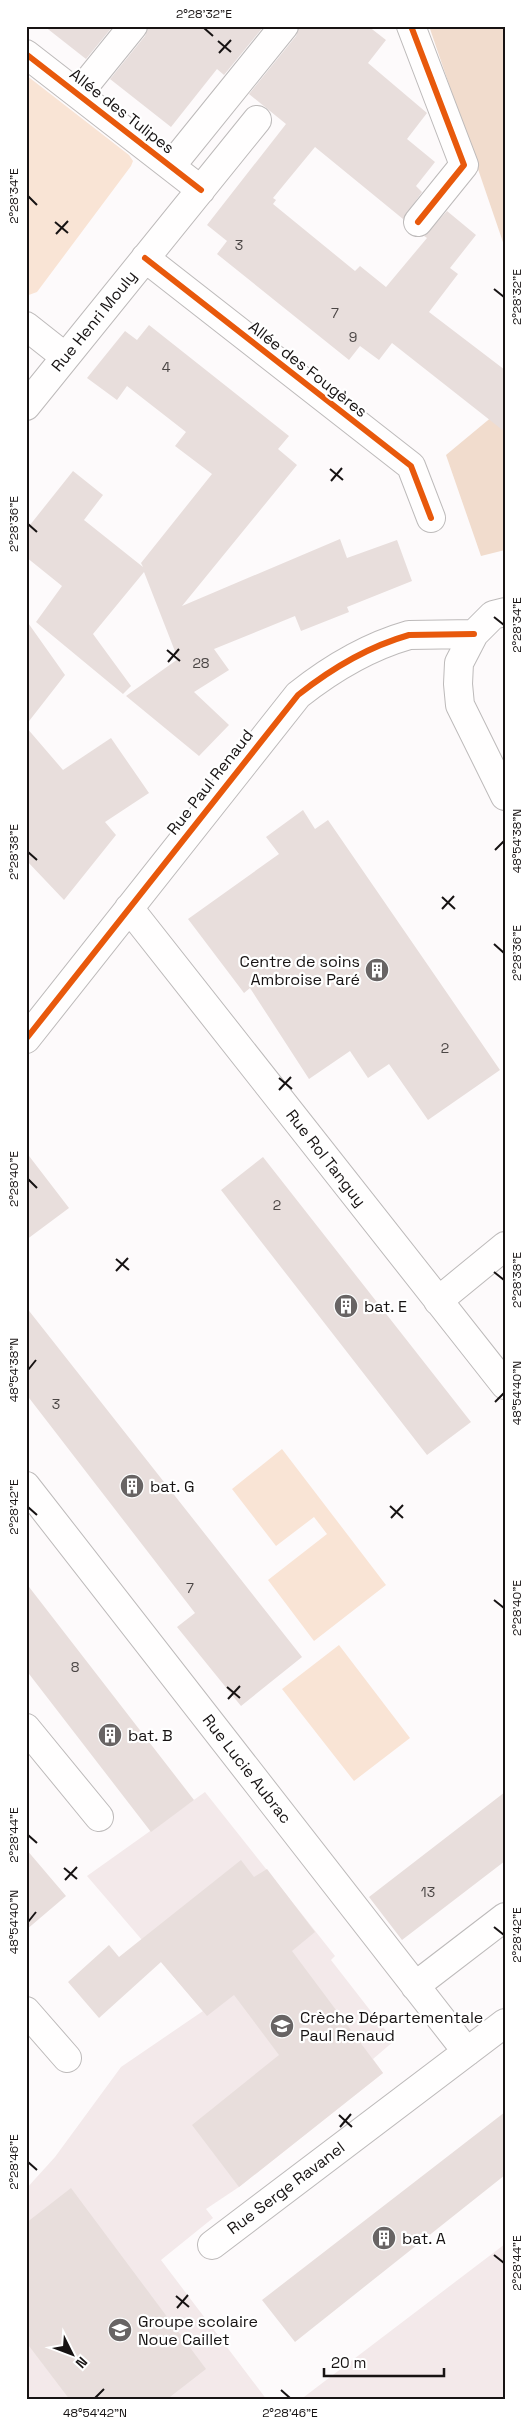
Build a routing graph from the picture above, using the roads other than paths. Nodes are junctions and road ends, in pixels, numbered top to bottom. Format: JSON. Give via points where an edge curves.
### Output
{"nodes":[{"id":1,"x":133,"y":26,"type":"edge"},
{"id":2,"x":284,"y":26,"type":"edge"},
{"id":3,"x":411,"y":26,"type":"edge"},
{"id":4,"x":26,"y":54,"type":"edge"},
{"id":5,"x":78,"y":94,"type":"junction"},
{"id":6,"x":257,"y":120,"type":"dead end"},
{"id":7,"x":171,"y":166,"type":"junction"},
{"id":8,"x":201,"y":190,"type":"junction"},
{"id":9,"x":418,"y":222,"type":"dead end"},
{"id":10,"x":145,"y":258,"type":"junction"},
{"id":11,"x":26,"y":326,"type":"edge"},
{"id":12,"x":64,"y":356,"type":"junction"},
{"id":13,"x":26,"y":406,"type":"edge"},
{"id":14,"x":431,"y":518,"type":"dead end"},
{"id":15,"x":505,"y":612,"type":"edge"},
{"id":16,"x":474,"y":634,"type":"junction"},
{"id":17,"x":505,"y":796,"type":"edge"},
{"id":18,"x":129,"y":908,"type":"junction"},
{"id":19,"x":26,"y":1039,"type":"edge"},
{"id":20,"x":505,"y":1246,"type":"edge"},
{"id":21,"x":438,"y":1301,"type":"junction"},
{"id":22,"x":505,"y":1385,"type":"edge"},
{"id":23,"x":26,"y":1486,"type":"edge"},
{"id":24,"x":26,"y":1728,"type":"edge"},
{"id":25,"x":99,"y":1817,"type":"dead end"},
{"id":26,"x":505,"y":1917,"type":"edge"},
{"id":27,"x":415,"y":1986,"type":"junction"},
{"id":28,"x":26,"y":2011,"type":"edge"},
{"id":29,"x":505,"y":2023,"type":"edge"},
{"id":30,"x":467,"y":2052,"type":"junction"},
{"id":31,"x":67,"y":2058,"type":"dead end"},
{"id":32,"x":212,"y":2245,"type":"dead end"}],
"edges":[{"from":1,"to":5,"type":"street"},
{"from":2,"to":7,"type":"street"},
{"from":3,"to":9,"type":"street","via":[[464,165]]},
{"from":4,"to":5,"type":"street","name":"Allée des Tulipes"},
{"from":5,"to":7,"type":"street","name":"Allée des Tulipes"},
{"from":6,"to":8,"type":"street","name":"Rue Henri Mouly"},
{"from":7,"to":8,"type":"street","name":"Allée des Tulipes"},
{"from":8,"to":10,"type":"street","name":"Rue Henri Mouly"},
{"from":10,"to":12,"type":"street","name":"Rue Henri Mouly"},
{"from":10,"to":14,"type":"street","name":"Allée des Fougères","via":[[411,466]]},
{"from":11,"to":12,"type":"street"},
{"from":12,"to":13,"type":"street","name":"Rue Henri Mouly"},
{"from":15,"to":16,"type":"street","via":[[493,614]]},
{"from":16,"to":17,"type":"street","via":[[459,663],[460,704]]},
{"from":16,"to":18,"type":"street","name":"Rue Paul Renaud","via":[[399,638],[354,656],[305,690],[287,707]]},
{"from":18,"to":19,"type":"street","name":"Rue Paul Renaud"},
{"from":18,"to":21,"type":"street","name":"Rue Rol Tanguy"},
{"from":20,"to":21,"type":"street"},
{"from":21,"to":22,"type":"street","name":"Rue Rol Tanguy"},
{"from":23,"to":27,"type":"street","name":"Rue Lucie Aubrac"},
{"from":24,"to":25,"type":"street"},
{"from":26,"to":27,"type":"street"},
{"from":27,"to":30,"type":"street","name":"Rue Lucie Aubrac"},
{"from":28,"to":31,"type":"street"},
{"from":29,"to":30,"type":"street","name":"Rue Serge Ravanel"},
{"from":30,"to":32,"type":"street","name":"Rue Serge Ravanel"}]}
